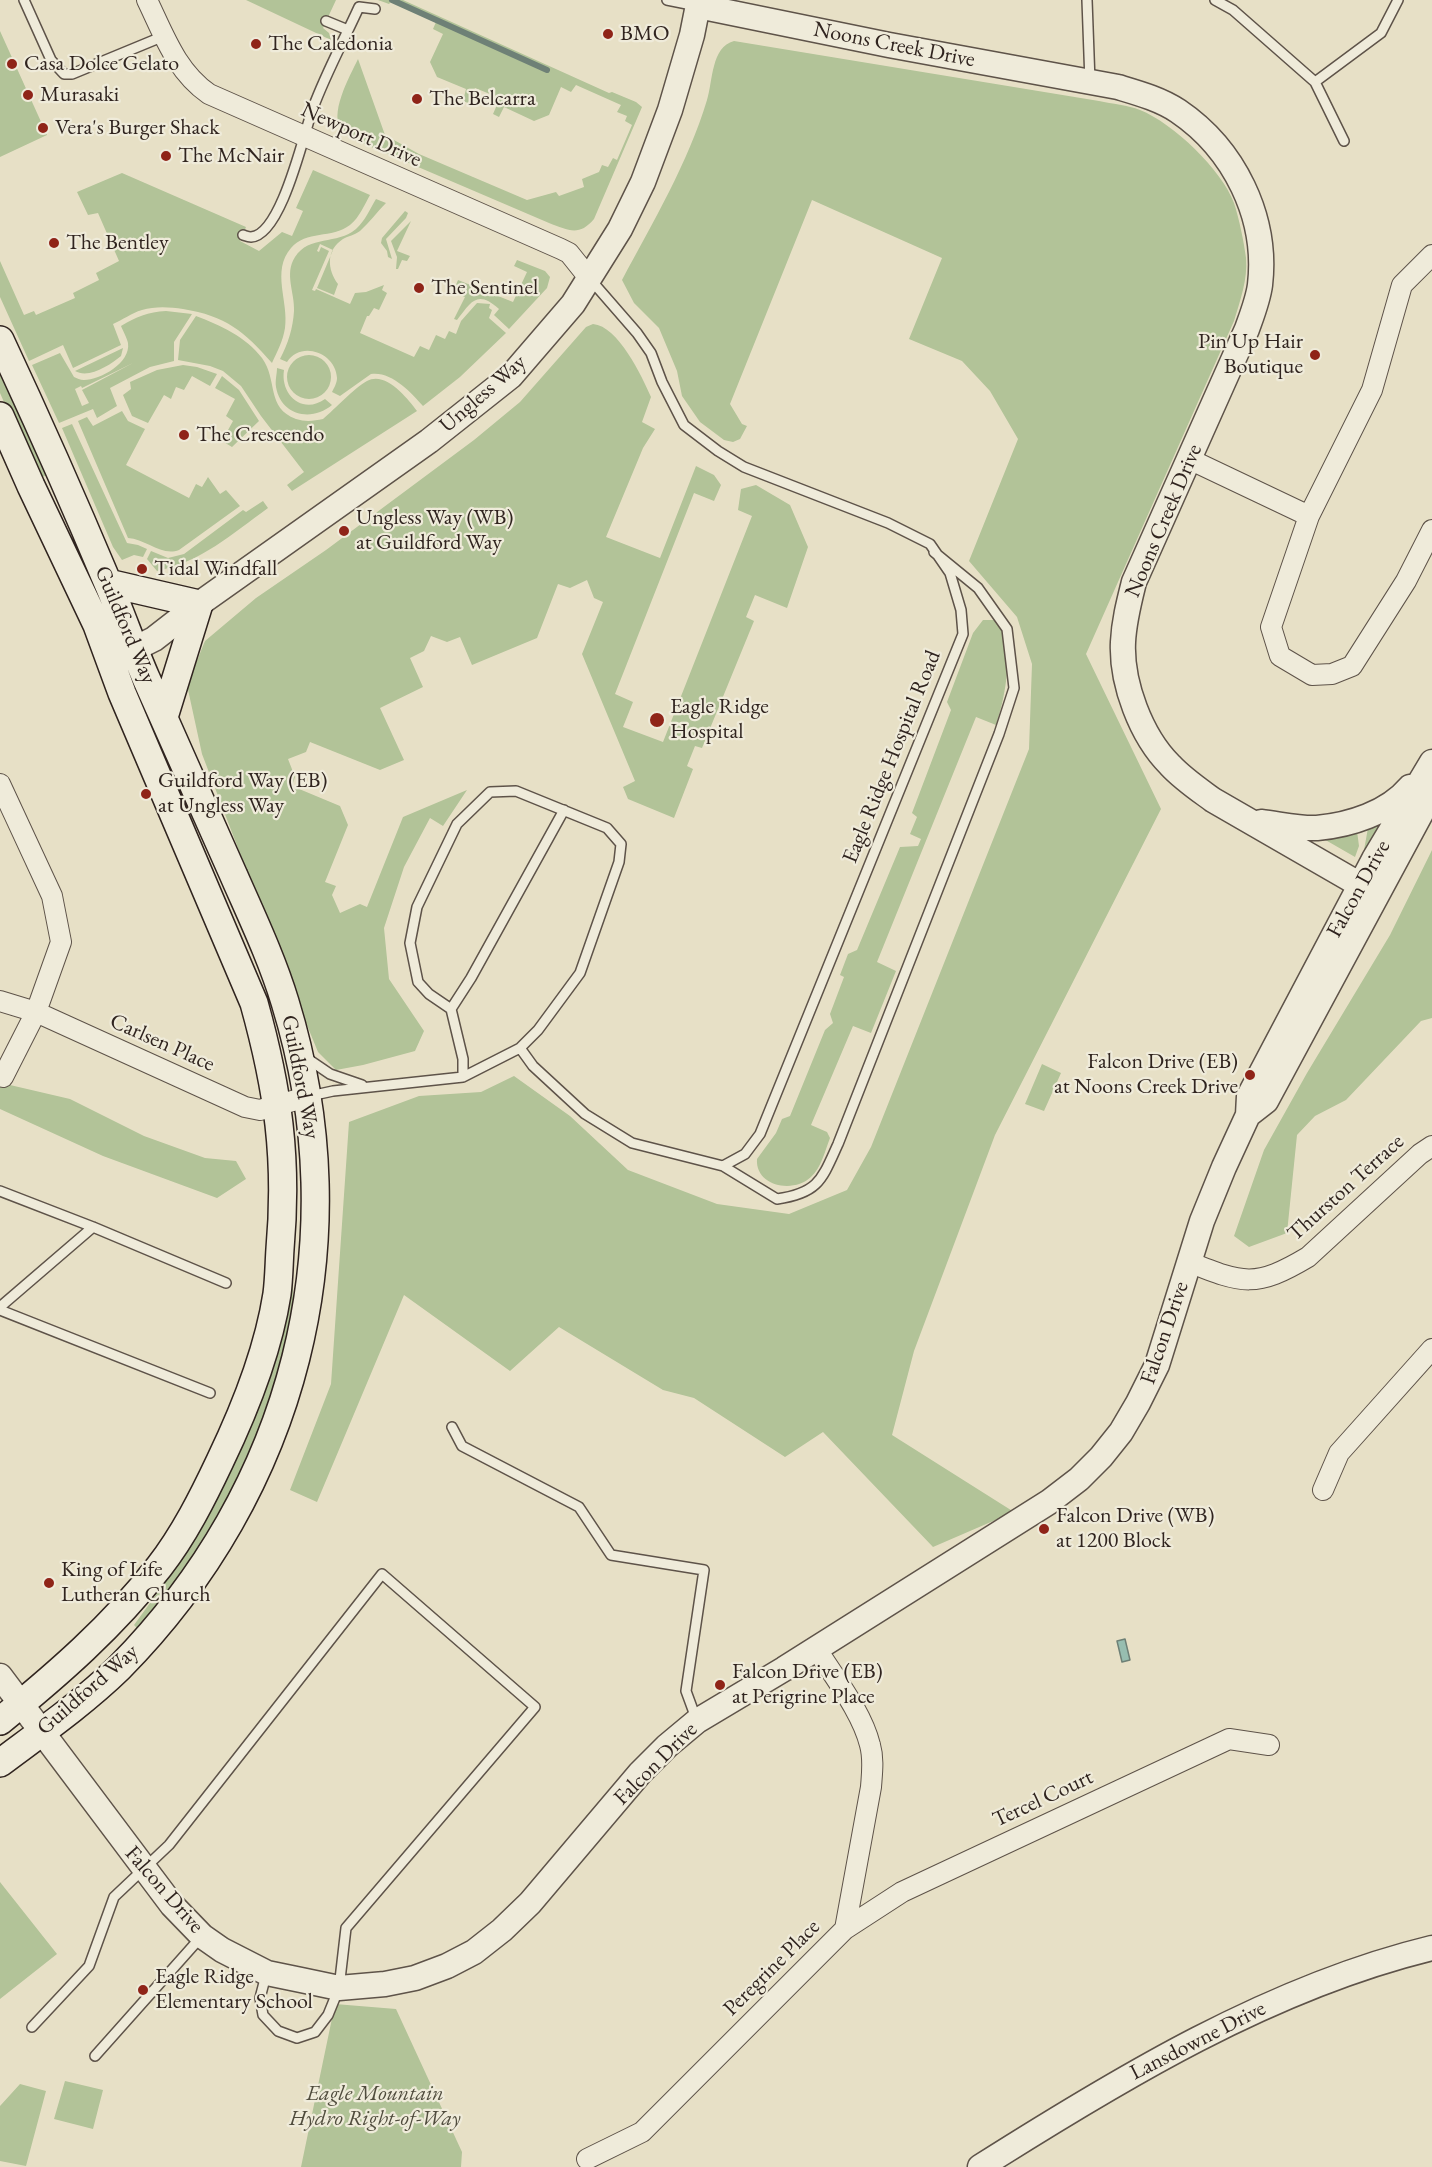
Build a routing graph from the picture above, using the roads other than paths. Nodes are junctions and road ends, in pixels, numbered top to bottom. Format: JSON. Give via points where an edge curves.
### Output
{"nodes":[{"id":1,"x":24,"y":0,"type":"edge"},
{"id":2,"x":147,"y":0,"type":"edge"},
{"id":3,"x":667,"y":0,"type":"edge"},
{"id":4,"x":1087,"y":0,"type":"edge"},
{"id":5,"x":1215,"y":0,"type":"edge"},
{"id":6,"x":1398,"y":0,"type":"edge"},
{"id":7,"x":698,"y":3,"type":"edge"},
{"id":8,"x":375,"y":9,"type":"dead end"},
{"id":9,"x":326,"y":21,"type":"dead end"},
{"id":10,"x":348,"y":30,"type":"junction"},
{"id":11,"x":164,"y":36,"type":"junction"},
{"id":12,"x":1090,"y":82,"type":"junction"},
{"id":13,"x":1316,"y":82,"type":"junction"},
{"id":14,"x":305,"y":136,"type":"junction"},
{"id":15,"x":1344,"y":141,"type":"dead end"},
{"id":16,"x":243,"y":235,"type":"dead end"},
{"id":17,"x":1432,"y":255,"type":"edge"},
{"id":18,"x":589,"y":278,"type":"junction"},
{"id":19,"x":0,"y":340,"type":"edge"},
{"id":20,"x":0,"y":416,"type":"edge"},
{"id":21,"x":1189,"y":459,"type":"junction"},
{"id":22,"x":1310,"y":516,"type":"junction"},
{"id":23,"x":1432,"y":530,"type":"edge"},
{"id":24,"x":934,"y":552,"type":"junction"},
{"id":25,"x":108,"y":583,"type":"junction"},
{"id":26,"x":200,"y":604,"type":"junction"},
{"id":27,"x":135,"y":649,"type":"junction"},
{"id":28,"x":110,"y":661,"type":"junction"},
{"id":29,"x":164,"y":717,"type":"junction"},
{"id":30,"x":1431,"y":764,"type":"edge"},
{"id":31,"x":0,"y":784,"type":"edge"},
{"id":32,"x":1432,"y":793,"type":"edge"},
{"id":33,"x":564,"y":810,"type":"junction"},
{"id":34,"x":1251,"y":821,"type":"junction"},
{"id":35,"x":1369,"y":889,"type":"junction"},
{"id":36,"x":0,"y":1000,"type":"edge"},
{"id":37,"x":451,"y":1009,"type":"junction"},
{"id":38,"x":36,"y":1012,"type":"junction"},
{"id":39,"x":520,"y":1048,"type":"junction"},
{"id":40,"x":299,"y":1053,"type":"junction"},
{"id":41,"x":3,"y":1077,"type":"dead end"},
{"id":42,"x":463,"y":1077,"type":"junction"},
{"id":43,"x":367,"y":1087,"type":"junction"},
{"id":44,"x":307,"y":1097,"type":"junction"},
{"id":45,"x":278,"y":1105,"type":"junction"},
{"id":46,"x":1432,"y":1146,"type":"edge"},
{"id":47,"x":723,"y":1166,"type":"junction"},
{"id":48,"x":0,"y":1191,"type":"edge"},
{"id":49,"x":93,"y":1227,"type":"junction"},
{"id":50,"x":1189,"y":1262,"type":"junction"},
{"id":51,"x":226,"y":1283,"type":"dead end"},
{"id":52,"x":0,"y":1309,"type":"edge"},
{"id":53,"x":1432,"y":1349,"type":"edge"},
{"id":54,"x":210,"y":1393,"type":"dead end"},
{"id":55,"x":452,"y":1427,"type":"dead end"},
{"id":56,"x":1323,"y":1490,"type":"dead end"},
{"id":57,"x":816,"y":1648,"type":"junction"},
{"id":58,"x":0,"y":1676,"type":"edge"},
{"id":59,"x":21,"y":1704,"type":"junction"},
{"id":60,"x":0,"y":1721,"type":"edge"},
{"id":61,"x":698,"y":1721,"type":"junction"},
{"id":62,"x":41,"y":1732,"type":"junction"},
{"id":63,"x":1269,"y":1745,"type":"dead end"},
{"id":64,"x":0,"y":1763,"type":"edge"},
{"id":65,"x":143,"y":1869,"type":"junction"},
{"id":66,"x":845,"y":1929,"type":"junction"},
{"id":67,"x":202,"y":1936,"type":"junction"},
{"id":68,"x":1432,"y":1948,"type":"edge"},
{"id":69,"x":267,"y":1972,"type":"junction"},
{"id":70,"x":339,"y":1988,"type":"junction"},
{"id":71,"x":32,"y":2027,"type":"dead end"},
{"id":72,"x":95,"y":2056,"type":"dead end"},
{"id":73,"x":587,"y":2159,"type":"dead end"},
{"id":74,"x":980,"y":2167,"type":"edge"}],
"edges":[{"from":1,"to":11,"type":"lane","via":[[51,60],[64,74]]},
{"from":2,"to":11,"type":"street","name":"Newport Drive"},
{"from":3,"to":7,"type":"lane"},
{"from":4,"to":12,"type":"lane"},
{"from":5,"to":13,"type":"lane","via":[[1233,10]]},
{"from":6,"to":13,"type":"lane","via":[[1381,33]]},
{"from":7,"to":12,"type":"street","name":"Noons Creek Drive","via":[[889,45]]},
{"from":7,"to":18,"type":"street","name":"Ungless Way","via":[[670,110],[643,182]]},
{"from":8,"to":10,"type":"lane","via":[[359,7]]},
{"from":9,"to":10,"type":"lane"},
{"from":10,"to":14,"type":"lane","via":[[313,108]]},
{"from":11,"to":14,"type":"street","name":"Newport Drive","via":[[184,72],[197,86]]},
{"from":12,"to":21,"type":"street","name":"Noons Creek Drive","via":[[1150,97],[1190,120],[1216,143],[1251,204],[1261,264],[1254,309]]},
{"from":13,"to":15,"type":"lane"},
{"from":14,"to":16,"type":"lane","via":[[274,219],[256,235]]},
{"from":14,"to":18,"type":"street","name":"Newport Drive","via":[[561,249]]},
{"from":17,"to":22,"type":"street","via":[[1402,285],[1372,390]]},
{"from":18,"to":24,"type":"lane","name":"Eagle Ridge Hospital Road","via":[[651,352],[684,425],[744,467],[888,523],[930,544]]},
{"from":18,"to":26,"type":"street","name":"Ungless Way","via":[[573,304],[510,376],[429,441]]},
{"from":19,"to":25,"type":"main road","name":"Guildford Way"},
{"from":20,"to":28,"type":"main road","name":"Guildford Way"},
{"from":21,"to":22,"type":"street"},
{"from":21,"to":34,"type":"street","name":"Noons Creek Drive","via":[[1134,582],[1125,616],[1127,680],[1136,714],[1168,764],[1213,800]]},
{"from":22,"to":23,"type":"street","via":[[1272,627],[1280,656],[1312,675],[1332,674],[1352,666],[1406,581]]},
{"from":24,"to":47,"type":"lane","name":"Eagle Ridge Hospital Road","via":[[950,573],[961,610],[963,634],[760,1134],[745,1154]]},
{"from":24,"to":47,"type":"lane","via":[[978,588],[1006,629],[1014,688],[999,734],[823,1175],[813,1188],[777,1199]]},
{"from":25,"to":26,"type":"main road"},
{"from":25,"to":27,"type":"main road","name":"Guildford Way"},
{"from":26,"to":27,"type":"street","name":"Ungless Way"},
{"from":26,"to":29,"type":"main road"},
{"from":27,"to":28,"type":"street","name":"Ungless Way"},
{"from":27,"to":29,"type":"main road","name":"Guildford Way"},
{"from":28,"to":45,"type":"main road","name":"Guildford Way","via":[[254,1003]]},
{"from":29,"to":40,"type":"main road","name":"Guildford Way","via":[[256,927]]},
{"from":30,"to":34,"type":"street","via":[[1404,794],[1359,820],[1316,828]]},
{"from":30,"to":35,"type":"street","name":"Falcon Drive"},
{"from":31,"to":38,"type":"street","via":[[52,896],[61,942]]},
{"from":32,"to":35,"type":"street"},
{"from":33,"to":37,"type":"lane"},
{"from":33,"to":37,"type":"lane","via":[[516,791],[490,792],[457,824],[417,907],[410,944],[418,982]]},
{"from":33,"to":39,"type":"lane","via":[[607,828],[621,843],[619,862],[580,973]]},
{"from":34,"to":35,"type":"street","name":"Noons Creek Drive"},
{"from":35,"to":50,"type":"street","name":"Falcon Drive","via":[[1266,1101],[1248,1115],[1202,1221]]},
{"from":36,"to":38,"type":"street","name":"Carlsen Place"},
{"from":37,"to":42,"type":"lane","via":[[463,1059]]},
{"from":38,"to":41,"type":"street"},
{"from":38,"to":45,"type":"street","name":"Carlsen Place","via":[[245,1107],[260,1110]]},
{"from":39,"to":42,"type":"lane"},
{"from":39,"to":47,"type":"lane","via":[[533,1066],[585,1114],[632,1143]]},
{"from":40,"to":43,"type":"lane","via":[[330,1074]]},
{"from":40,"to":44,"type":"main road","name":"Guildford Way"},
{"from":42,"to":43,"type":"lane"},
{"from":43,"to":44,"type":"lane"},
{"from":44,"to":45,"type":"street","name":"Carlsen Place"},
{"from":44,"to":62,"type":"main road","name":"Guildford Way","via":[[315,1157],[314,1259],[297,1362],[273,1433],[238,1507],[206,1560],[159,1624],[115,1672]]},
{"from":45,"to":59,"type":"main road","name":"Guildford Way","via":[[284,1206],[277,1294],[262,1354],[238,1422],[202,1500],[160,1566],[91,1643]]},
{"from":46,"to":50,"type":"street","name":"Thurston Terrace","via":[[1308,1257],[1289,1268],[1271,1276],[1233,1279]]},
{"from":48,"to":49,"type":"lane"},
{"from":49,"to":51,"type":"lane"},
{"from":49,"to":52,"type":"lane"},
{"from":50,"to":57,"type":"street","name":"Falcon Drive","via":[[1157,1365],[1121,1432],[1101,1457],[1049,1502]]},
{"from":52,"to":54,"type":"lane"},
{"from":53,"to":56,"type":"street","via":[[1339,1453]]},
{"from":55,"to":61,"type":"lane","via":[[462,1446],[579,1507],[611,1555],[704,1570],[686,1691]]},
{"from":57,"to":61,"type":"street","name":"Falcon Drive"},
{"from":57,"to":66,"type":"street","name":"Peregrine Place","via":[[864,1727],[871,1747],[871,1787]]},
{"from":58,"to":59,"type":"street","name":"Falcon Drive"},
{"from":59,"to":60,"type":"main road","name":"Guildford Way"},
{"from":59,"to":62,"type":"street","name":"Falcon Drive"},
{"from":61,"to":70,"type":"street","name":"Falcon Drive","via":[[640,1773],[530,1903],[474,1952],[415,1978]]},
{"from":62,"to":64,"type":"main road","name":"Guildford Way"},
{"from":62,"to":65,"type":"street","name":"Falcon Drive"},
{"from":63,"to":66,"type":"street","name":"Tercel Court","via":[[1228,1739],[902,1892]]},
{"from":65,"to":67,"type":"street","name":"Falcon Drive"},
{"from":65,"to":70,"type":"lane","via":[[169,1845],[382,1574],[536,1707],[346,1928]]},
{"from":65,"to":71,"type":"lane","via":[[114,1898],[89,1966]]},
{"from":66,"to":73,"type":"street","name":"Peregrine Place","via":[[642,2132]]},
{"from":67,"to":69,"type":"street","name":"Falcon Drive"},
{"from":67,"to":72,"type":"lane"},
{"from":68,"to":74,"type":"street","name":"Lansdowne Drive","via":[[1338,1978],[1265,2007],[1151,2063]]},
{"from":69,"to":70,"type":"street","name":"Falcon Drive"},
{"from":69,"to":70,"type":"lane","via":[[260,1998],[263,2015],[278,2031],[297,2038],[315,2032],[328,2015]]}]}
